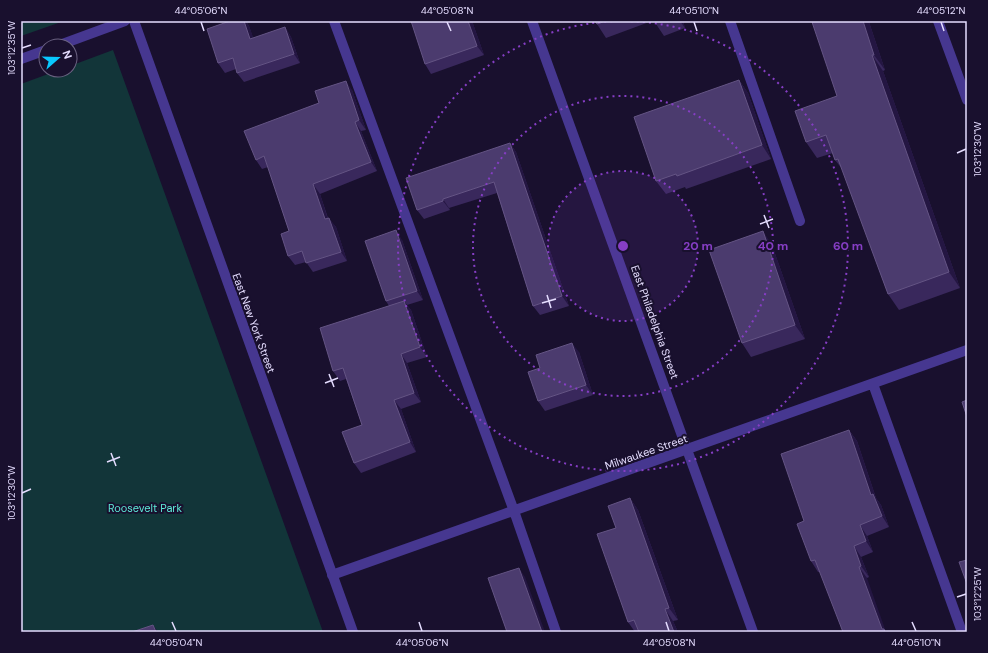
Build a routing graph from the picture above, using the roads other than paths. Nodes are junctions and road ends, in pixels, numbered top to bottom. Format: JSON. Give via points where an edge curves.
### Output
{"nodes":[{"id":1,"x":125,"y":21,"type":"edge"},
{"id":2,"x":134,"y":21,"type":"edge"},
{"id":3,"x":334,"y":21,"type":"edge"},
{"id":4,"x":532,"y":21,"type":"edge"},
{"id":5,"x":730,"y":21,"type":"edge"},
{"id":6,"x":938,"y":21,"type":"edge"},
{"id":7,"x":78,"y":38,"type":"edge"},
{"id":8,"x":38,"y":53,"type":"edge"},
{"id":9,"x":21,"y":59,"type":"edge"},
{"id":10,"x":967,"y":100,"type":"edge"},
{"id":11,"x":800,"y":221,"type":"dead end"},
{"id":12,"x":967,"y":350,"type":"edge"},
{"id":13,"x":873,"y":384,"type":"junction"},
{"id":14,"x":687,"y":450,"type":"junction"},
{"id":15,"x":514,"y":511,"type":"junction"},
{"id":16,"x":332,"y":575,"type":"junction"},
{"id":17,"x":353,"y":632,"type":"edge"},
{"id":18,"x":556,"y":632,"type":"edge"},
{"id":19,"x":753,"y":632,"type":"edge"},
{"id":20,"x":962,"y":632,"type":"edge"}],
"edges":[{"from":1,"to":7,"type":"street"},
{"from":2,"to":16,"type":"street","name":"East New York Street"},
{"from":3,"to":15,"type":"street"},
{"from":4,"to":14,"type":"street","name":"East Philadelphia Street"},
{"from":5,"to":11,"type":"street"},
{"from":6,"to":10,"type":"street"},
{"from":8,"to":9,"type":"street"},
{"from":12,"to":13,"type":"street","name":"Milwaukee Street"},
{"from":13,"to":14,"type":"street","name":"Milwaukee Street"},
{"from":13,"to":20,"type":"street"},
{"from":14,"to":15,"type":"street","name":"Milwaukee Street"},
{"from":14,"to":19,"type":"street","name":"East Philadelphia Street"},
{"from":15,"to":16,"type":"street","name":"Milwaukee Street"},
{"from":15,"to":18,"type":"street"},
{"from":16,"to":17,"type":"street","name":"East New York Street"}]}
